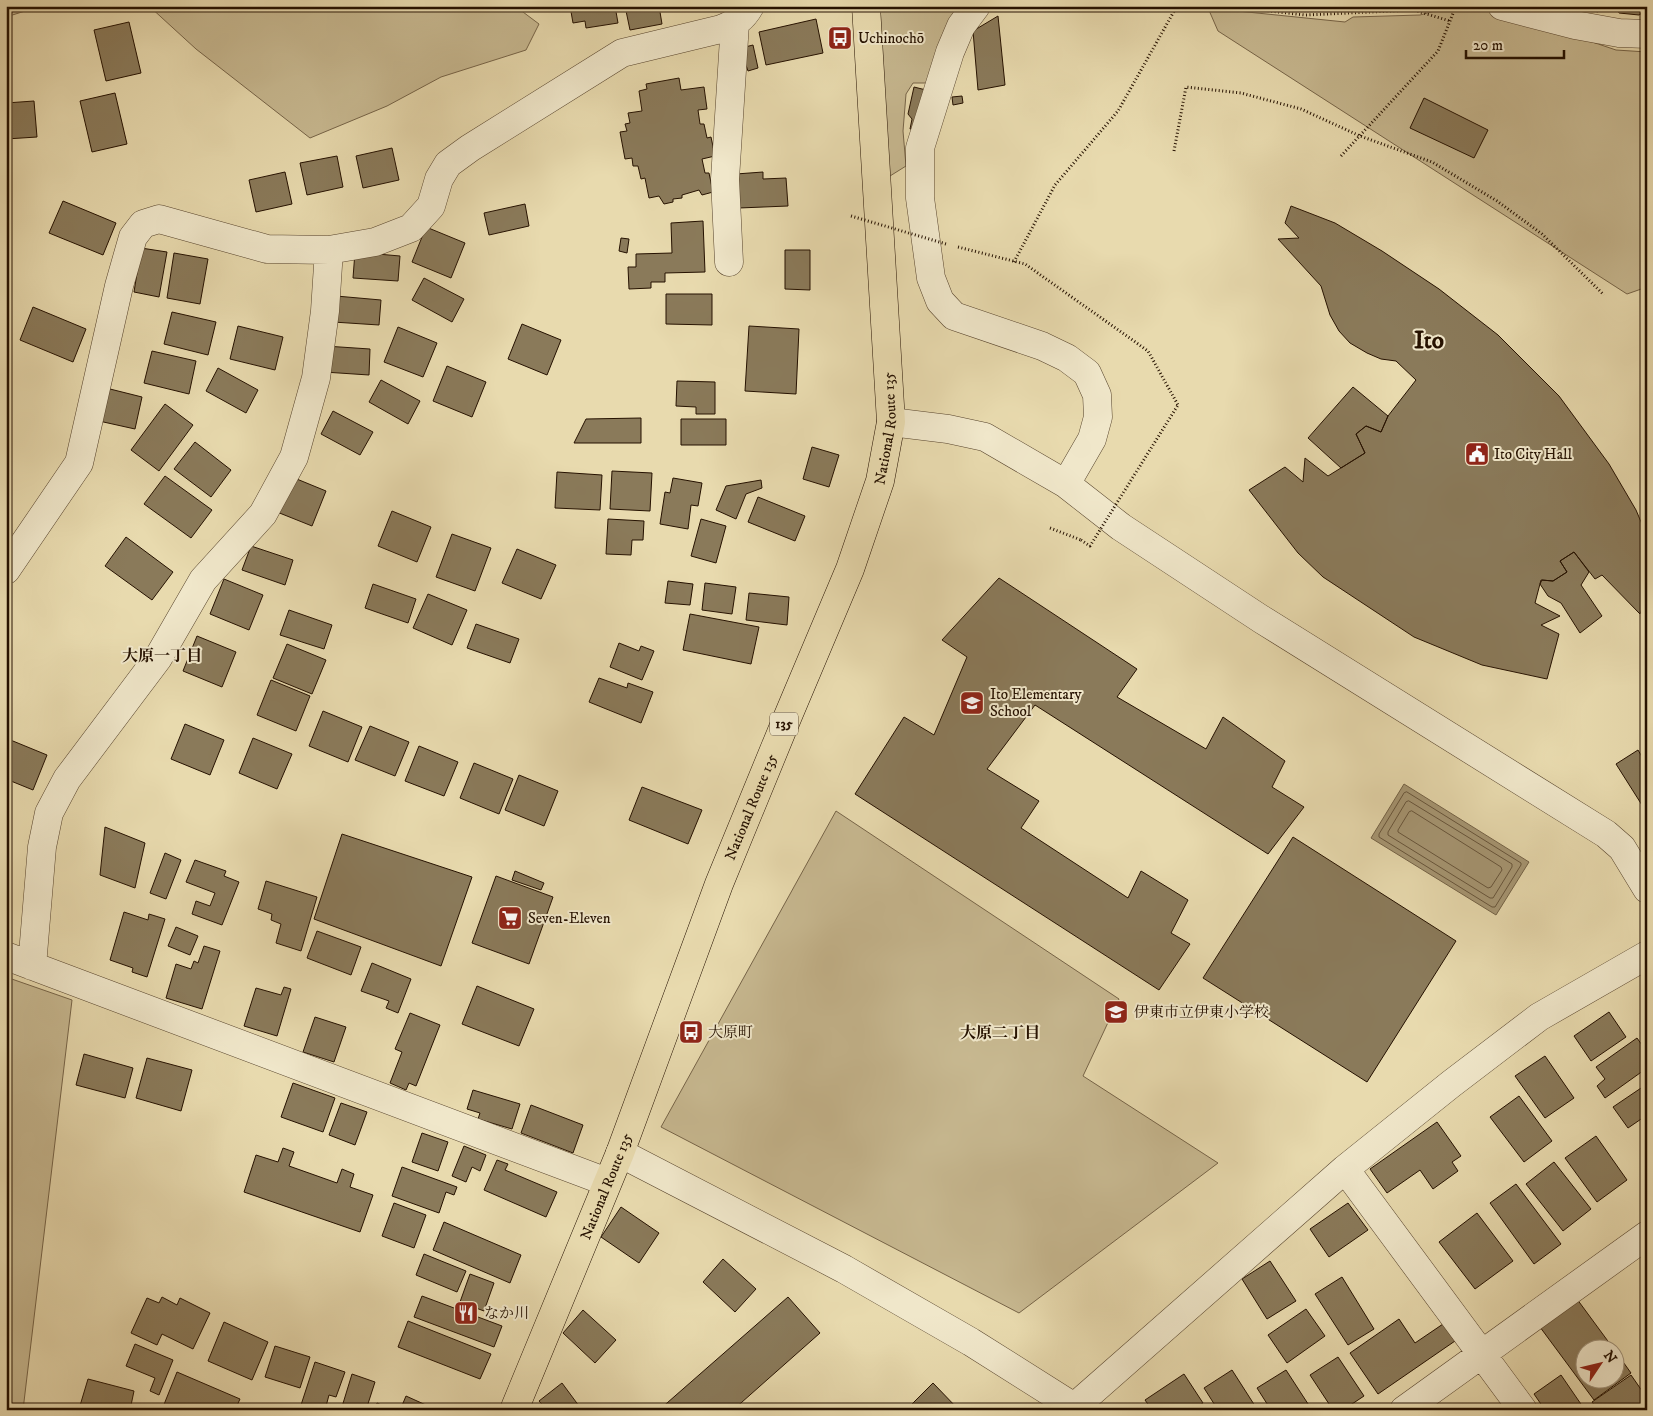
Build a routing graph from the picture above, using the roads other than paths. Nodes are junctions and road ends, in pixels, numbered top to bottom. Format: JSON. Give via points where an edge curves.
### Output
{"nodes":[{"id":1,"x":866,"y":6,"type":"edge"},
{"id":2,"x":976,"y":6,"type":"edge"},
{"id":3,"x":1502,"y":6,"type":"edge"},
{"id":4,"x":742,"y":15,"type":"edge"},
{"id":5,"x":1647,"y":34,"type":"edge"},
{"id":6,"x":330,"y":250,"type":"junction"},
{"id":7,"x":729,"y":262,"type":"dead end"},
{"id":8,"x":891,"y":422,"type":"junction"},
{"id":9,"x":1066,"y":484,"type":"junction"},
{"id":10,"x":6,"y":570,"type":"edge"},
{"id":11,"x":1647,"y":889,"type":"edge"},
{"id":12,"x":1647,"y":955,"type":"edge"},
{"id":13,"x":6,"y":956,"type":"edge"},
{"id":14,"x":32,"y":966,"type":"junction"},
{"id":15,"x":620,"y":1154,"type":"junction"},
{"id":16,"x":1345,"y":1169,"type":"junction"},
{"id":17,"x":608,"y":1182,"type":"junction"},
{"id":18,"x":1647,"y":1236,"type":"edge"},
{"id":19,"x":1482,"y":1355,"type":"junction"},
{"id":20,"x":1074,"y":1409,"type":"edge"},
{"id":21,"x":514,"y":1410,"type":"edge"},
{"id":22,"x":1404,"y":1410,"type":"edge"},
{"id":23,"x":1523,"y":1410,"type":"edge"}],
"edges":[{"from":1,"to":8,"type":"highway","name":"National Route 135","number":"135"},
{"from":2,"to":9,"type":"street","via":[[961,26],[950,52],[920,148],[920,198],[932,278],[940,300],[954,316],[1042,346],[1067,358],[1087,373],[1097,395],[1098,417],[1092,439]]},
{"from":3,"to":5,"type":"street","via":[[1610,32]]},
{"from":4,"to":6,"type":"street","via":[[721,29],[622,53],[448,164],[439,179],[431,206],[411,228],[375,242]]},
{"from":4,"to":7,"type":"street","via":[[725,179]]},
{"from":6,"to":10,"type":"street","via":[[267,249],[159,219],[143,224],[133,237],[119,286],[79,463]]},
{"from":6,"to":14,"type":"street","via":[[316,378],[294,457],[263,514],[203,580],[158,658],[67,779],[48,813]]},
{"from":8,"to":9,"type":"street","via":[[985,437]]},
{"from":8,"to":15,"type":"highway","name":"National Route 135","number":"135","via":[[880,481],[850,569],[719,884]]},
{"from":9,"to":11,"type":"street","via":[[1121,527],[1261,619],[1606,834],[1622,848]]},
{"from":12,"to":16,"type":"street","via":[[1539,1017]]},
{"from":13,"to":14,"type":"street"},
{"from":14,"to":17,"type":"street"},
{"from":15,"to":17,"type":"highway","name":"National Route 135","number":"135"},
{"from":15,"to":20,"type":"street","via":[[844,1269],[971,1342]]},
{"from":16,"to":19,"type":"street"},
{"from":16,"to":20,"type":"street"},
{"from":17,"to":21,"type":"highway","name":"National Route 135","number":"135"},
{"from":18,"to":19,"type":"street"},
{"from":19,"to":22,"type":"street"},
{"from":19,"to":23,"type":"street"}]}
